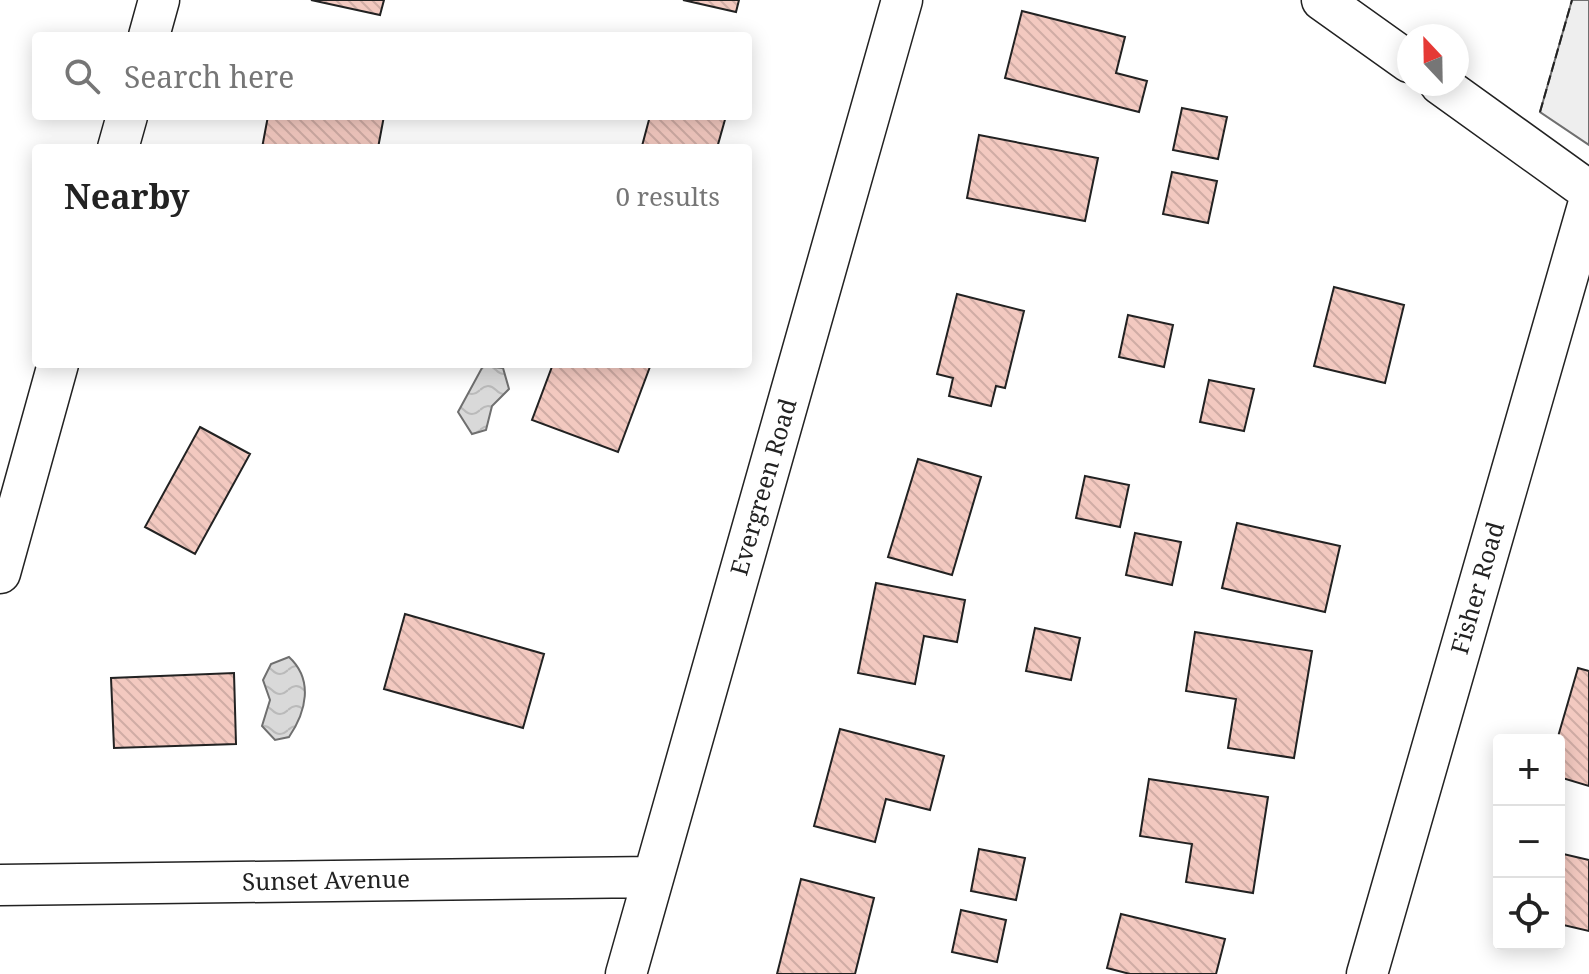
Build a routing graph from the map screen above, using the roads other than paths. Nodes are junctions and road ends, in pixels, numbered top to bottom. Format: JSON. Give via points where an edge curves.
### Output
{"nodes":[{"id":1,"x":159,"y":0,"type":"edge"},
{"id":2,"x":902,"y":0,"type":"edge"},
{"id":3,"x":1322,"y":0,"type":"edge"},
{"id":4,"x":150,"y":32,"type":"edge"},
{"id":5,"x":1397,"y":53,"type":"edge"},
{"id":6,"x":1457,"y":96,"type":"edge"},
{"id":7,"x":126,"y":120,"type":"edge"},
{"id":8,"x":119,"y":144,"type":"edge"},
{"id":9,"x":1589,"y":191,"type":"edge"},
{"id":10,"x":1589,"y":202,"type":"edge"},
{"id":11,"x":57,"y":368,"type":"edge"},
{"id":12,"x":0,"y":573,"type":"edge"},
{"id":13,"x":653,"y":877,"type":"junction"},
{"id":14,"x":0,"y":885,"type":"edge"},
{"id":15,"x":626,"y":974,"type":"edge"},
{"id":16,"x":1367,"y":974,"type":"edge"}],
"edges":[{"from":1,"to":4,"type":"street"},
{"from":2,"to":13,"type":"street","name":"Evergreen Road"},
{"from":3,"to":5,"type":"street"},
{"from":6,"to":9,"type":"street"},
{"from":7,"to":8,"type":"street"},
{"from":10,"to":16,"type":"street","name":"Fisher Road"},
{"from":11,"to":12,"type":"street"},
{"from":13,"to":14,"type":"street","name":"Sunset Avenue"},
{"from":13,"to":15,"type":"street","name":"Evergreen Road"}]}
